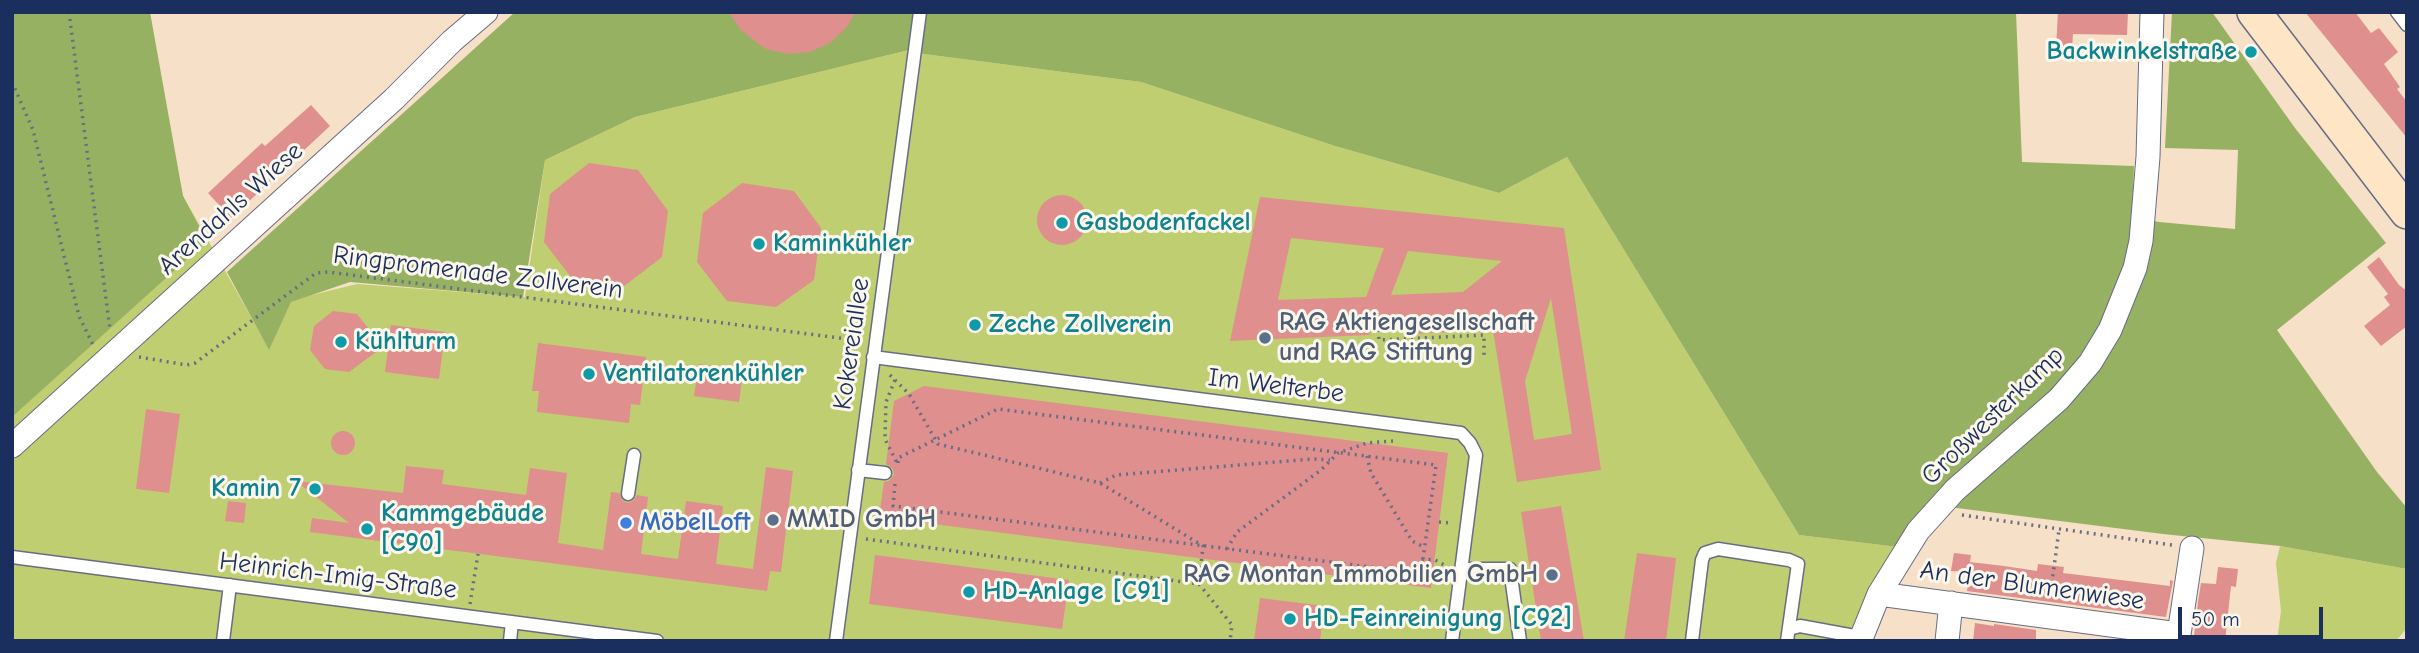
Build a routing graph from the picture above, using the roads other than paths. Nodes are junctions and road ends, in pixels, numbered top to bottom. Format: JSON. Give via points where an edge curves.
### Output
{"nodes":[{"id":1,"x":486,"y":12,"type":"edge"},
{"id":2,"x":920,"y":12,"type":"edge"},
{"id":3,"x":2152,"y":12,"type":"edge"},
{"id":4,"x":2254,"y":12,"type":"edge"},
{"id":5,"x":2397,"y":12,"type":"edge"},
{"id":6,"x":2407,"y":25,"type":"edge"},
{"id":7,"x":2407,"y":212,"type":"edge"},
{"id":8,"x":873,"y":357,"type":"junction"},
{"id":9,"x":12,"y":446,"type":"edge"},
{"id":10,"x":634,"y":455,"type":"dead end"},
{"id":11,"x":858,"y":470,"type":"junction"},
{"id":12,"x":891,"y":472,"type":"road end"},
{"id":13,"x":628,"y":494,"type":"dead end"},
{"id":14,"x":2192,"y":548,"type":"road end"},
{"id":15,"x":12,"y":557,"type":"edge"},
{"id":16,"x":1462,"y":569,"type":"junction"},
{"id":17,"x":230,"y":585,"type":"junction"},
{"id":18,"x":1879,"y":594,"type":"junction"},
{"id":19,"x":1951,"y":603,"type":"junction"},
{"id":20,"x":512,"y":622,"type":"junction"},
{"id":21,"x":1788,"y":635,"type":"edge"},
{"id":22,"x":2178,"y":637,"type":"edge"},
{"id":23,"x":1860,"y":639,"type":"edge"},
{"id":24,"x":223,"y":641,"type":"edge"},
{"id":25,"x":510,"y":641,"type":"edge"},
{"id":26,"x":657,"y":641,"type":"edge"},
{"id":27,"x":836,"y":641,"type":"edge"},
{"id":28,"x":1452,"y":641,"type":"edge"},
{"id":29,"x":1520,"y":641,"type":"edge"},
{"id":30,"x":1692,"y":641,"type":"edge"},
{"id":31,"x":1947,"y":641,"type":"edge"}],
"edges":[{"from":1,"to":9,"type":"street","name":"Arendahls Wiese"},
{"from":2,"to":8,"type":"lane","name":"Kokereiallee"},
{"from":3,"to":18,"type":"street","name":"Großwesterkamp","via":[[2143,217],[2135,268],[2110,330],[2090,363],[2059,399],[1935,511]]},
{"from":4,"to":7,"type":"main road"},
{"from":5,"to":6,"type":"lane"},
{"from":8,"to":11,"type":"lane","name":"Kokereiallee"},
{"from":8,"to":16,"type":"lane","name":"Im Welterbe","via":[[1461,433],[1476,455]]},
{"from":10,"to":13,"type":"lane"},
{"from":11,"to":12,"type":"lane"},
{"from":11,"to":27,"type":"lane","name":"Kokereiallee"},
{"from":14,"to":22,"type":"street","name":"An der Blumenwiese"},
{"from":15,"to":17,"type":"lane","name":"Heinrich-Imig-Straße"},
{"from":16,"to":28,"type":"lane","name":"Im Welterbe"},
{"from":16,"to":29,"type":"lane","via":[[1510,569]]},
{"from":17,"to":20,"type":"lane","name":"Heinrich-Imig-Straße"},
{"from":17,"to":24,"type":"lane"},
{"from":18,"to":19,"type":"street","name":"An der Blumenwiese"},
{"from":18,"to":23,"type":"street","name":"Großwesterkamp"},
{"from":19,"to":22,"type":"street","name":"An der Blumenwiese"},
{"from":19,"to":31,"type":"street"},
{"from":20,"to":25,"type":"lane"},
{"from":20,"to":26,"type":"lane","name":"Heinrich-Imig-Straße"},
{"from":21,"to":23,"type":"lane","via":[[1800,626]]},
{"from":21,"to":30,"type":"lane","via":[[1798,564],[1718,549],[1705,553],[1702,560]]}]}
